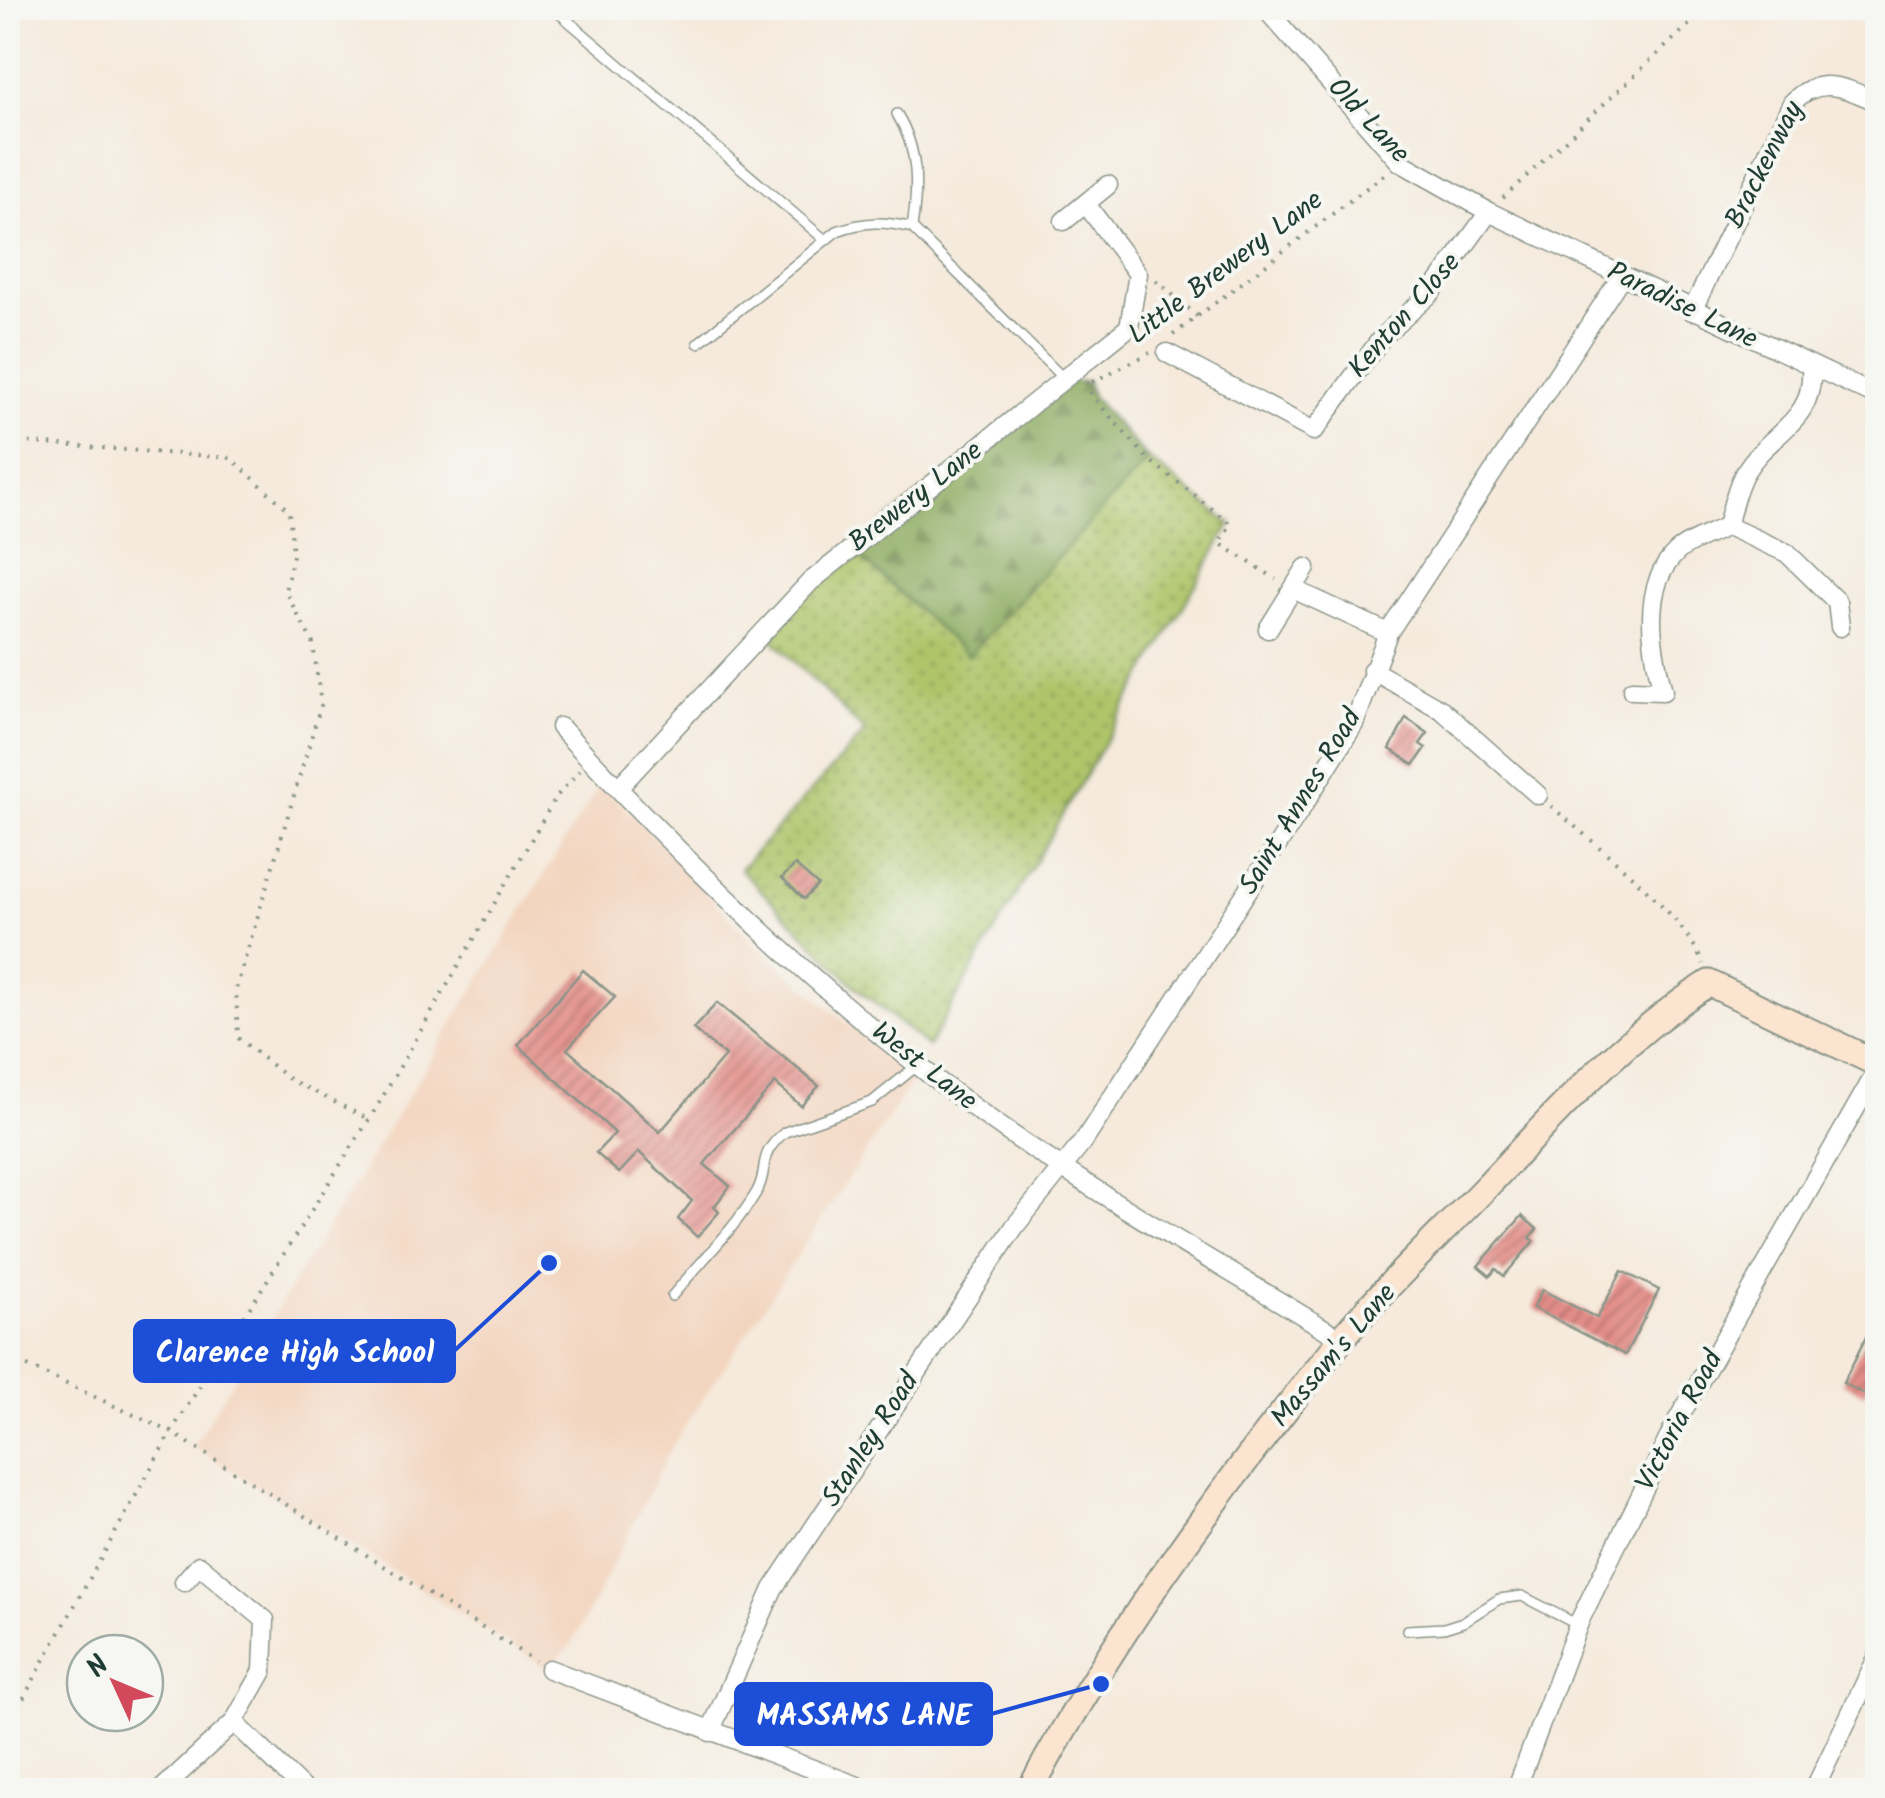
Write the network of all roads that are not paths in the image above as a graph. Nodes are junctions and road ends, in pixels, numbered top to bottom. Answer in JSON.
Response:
{"nodes":[{"id":1,"x":552,"y":8,"type":"edge"},
{"id":2,"x":1265,"y":8,"type":"edge"},
{"id":3,"x":1878,"y":102,"type":"edge"},
{"id":4,"x":898,"y":114,"type":"dead end"},
{"id":5,"x":1108,"y":185,"type":"dead end"},
{"id":6,"x":1086,"y":204,"type":"junction"},
{"id":7,"x":1488,"y":212,"type":"junction"},
{"id":8,"x":1064,"y":221,"type":"dead end"},
{"id":9,"x":912,"y":228,"type":"junction"},
{"id":10,"x":824,"y":240,"type":"junction"},
{"id":11,"x":1621,"y":276,"type":"junction"},
{"id":12,"x":1692,"y":311,"type":"junction"},
{"id":13,"x":698,"y":343,"type":"dead end"},
{"id":14,"x":1166,"y":345,"type":"road end"},
{"id":15,"x":1811,"y":368,"type":"junction"},
{"id":16,"x":1066,"y":382,"type":"junction"},
{"id":17,"x":1878,"y":398,"type":"edge"},
{"id":18,"x":1727,"y":526,"type":"junction"},
{"id":19,"x":1306,"y":568,"type":"dead end"},
{"id":20,"x":1293,"y":589,"type":"junction"},
{"id":21,"x":1855,"y":592,"type":"dead end"},
{"id":22,"x":1837,"y":602,"type":"junction"},
{"id":23,"x":1840,"y":626,"type":"dead end"},
{"id":24,"x":1268,"y":629,"type":"dead end"},
{"id":25,"x":1388,"y":633,"type":"junction"},
{"id":26,"x":1372,"y":670,"type":"junction"},
{"id":27,"x":1632,"y":690,"type":"dead end"},
{"id":28,"x":560,"y":727,"type":"dead end"},
{"id":29,"x":620,"y":786,"type":"junction"},
{"id":30,"x":1538,"y":794,"type":"road end"},
{"id":31,"x":918,"y":1065,"type":"junction"},
{"id":32,"x":1878,"y":1066,"type":"edge"},
{"id":33,"x":1062,"y":1166,"type":"junction"},
{"id":34,"x":672,"y":1296,"type":"dead end"},
{"id":35,"x":1341,"y":1339,"type":"junction"},
{"id":36,"x":184,"y":1582,"type":"dead end"},
{"id":37,"x":1578,"y":1624,"type":"junction"},
{"id":38,"x":1408,"y":1630,"type":"dead end"},
{"id":39,"x":1878,"y":1656,"type":"edge"},
{"id":40,"x":549,"y":1669,"type":"road end"},
{"id":41,"x":234,"y":1722,"type":"junction"},
{"id":42,"x":710,"y":1732,"type":"junction"},
{"id":43,"x":843,"y":1786,"type":"edge"},
{"id":44,"x":161,"y":1790,"type":"edge"},
{"id":45,"x":304,"y":1790,"type":"edge"},
{"id":46,"x":868,"y":1790,"type":"edge"},
{"id":47,"x":1030,"y":1790,"type":"edge"},
{"id":48,"x":1516,"y":1790,"type":"edge"},
{"id":49,"x":1814,"y":1790,"type":"edge"}],
"edges":[{"from":1,"to":10,"type":"lane"},
{"from":2,"to":7,"type":"street","name":"Old Lane"},
{"from":3,"to":12,"type":"street","name":"Brackenway"},
{"from":4,"to":9,"type":"lane"},
{"from":5,"to":6,"type":"street"},
{"from":6,"to":8,"type":"street"},
{"from":6,"to":16,"type":"street","name":"Brewery Lane"},
{"from":7,"to":11,"type":"street","name":"Paradise Lane"},
{"from":7,"to":14,"type":"street","name":"Kenton Close"},
{"from":9,"to":10,"type":"lane"},
{"from":9,"to":16,"type":"lane"},
{"from":10,"to":13,"type":"lane"},
{"from":11,"to":12,"type":"street","name":"Paradise Lane"},
{"from":11,"to":25,"type":"street","name":"Saint Annes Road"},
{"from":12,"to":15,"type":"street","name":"Paradise Lane"},
{"from":15,"to":17,"type":"street","name":"Paradise Lane"},
{"from":15,"to":18,"type":"street"},
{"from":16,"to":29,"type":"street","name":"Brewery Lane"},
{"from":18,"to":22,"type":"street"},
{"from":18,"to":27,"type":"street"},
{"from":19,"to":20,"type":"street"},
{"from":20,"to":24,"type":"street"},
{"from":20,"to":25,"type":"street"},
{"from":21,"to":22,"type":"street"},
{"from":22,"to":23,"type":"street"},
{"from":25,"to":26,"type":"street","name":"Saint Annes Road"},
{"from":26,"to":30,"type":"street"},
{"from":26,"to":33,"type":"street","name":"Saint Annes Road"},
{"from":28,"to":29,"type":"street","name":"West Lane"},
{"from":29,"to":31,"type":"street","name":"West Lane"},
{"from":31,"to":33,"type":"street","name":"West Lane"},
{"from":31,"to":34,"type":"lane"},
{"from":32,"to":35,"type":"street","name":"Massam's Lane"},
{"from":32,"to":37,"type":"street","name":"Victoria Road"},
{"from":33,"to":35,"type":"street","name":"West Lane"},
{"from":33,"to":42,"type":"street","name":"Stanley Road"},
{"from":35,"to":47,"type":"street","name":"Massam's Lane"},
{"from":36,"to":41,"type":"street"},
{"from":37,"to":38,"type":"lane"},
{"from":37,"to":48,"type":"street","name":"Victoria Road"},
{"from":39,"to":49,"type":"street"},
{"from":40,"to":42,"type":"street"},
{"from":41,"to":44,"type":"street"},
{"from":41,"to":45,"type":"street"},
{"from":42,"to":43,"type":"street"},
{"from":43,"to":46,"type":"street"}]}
